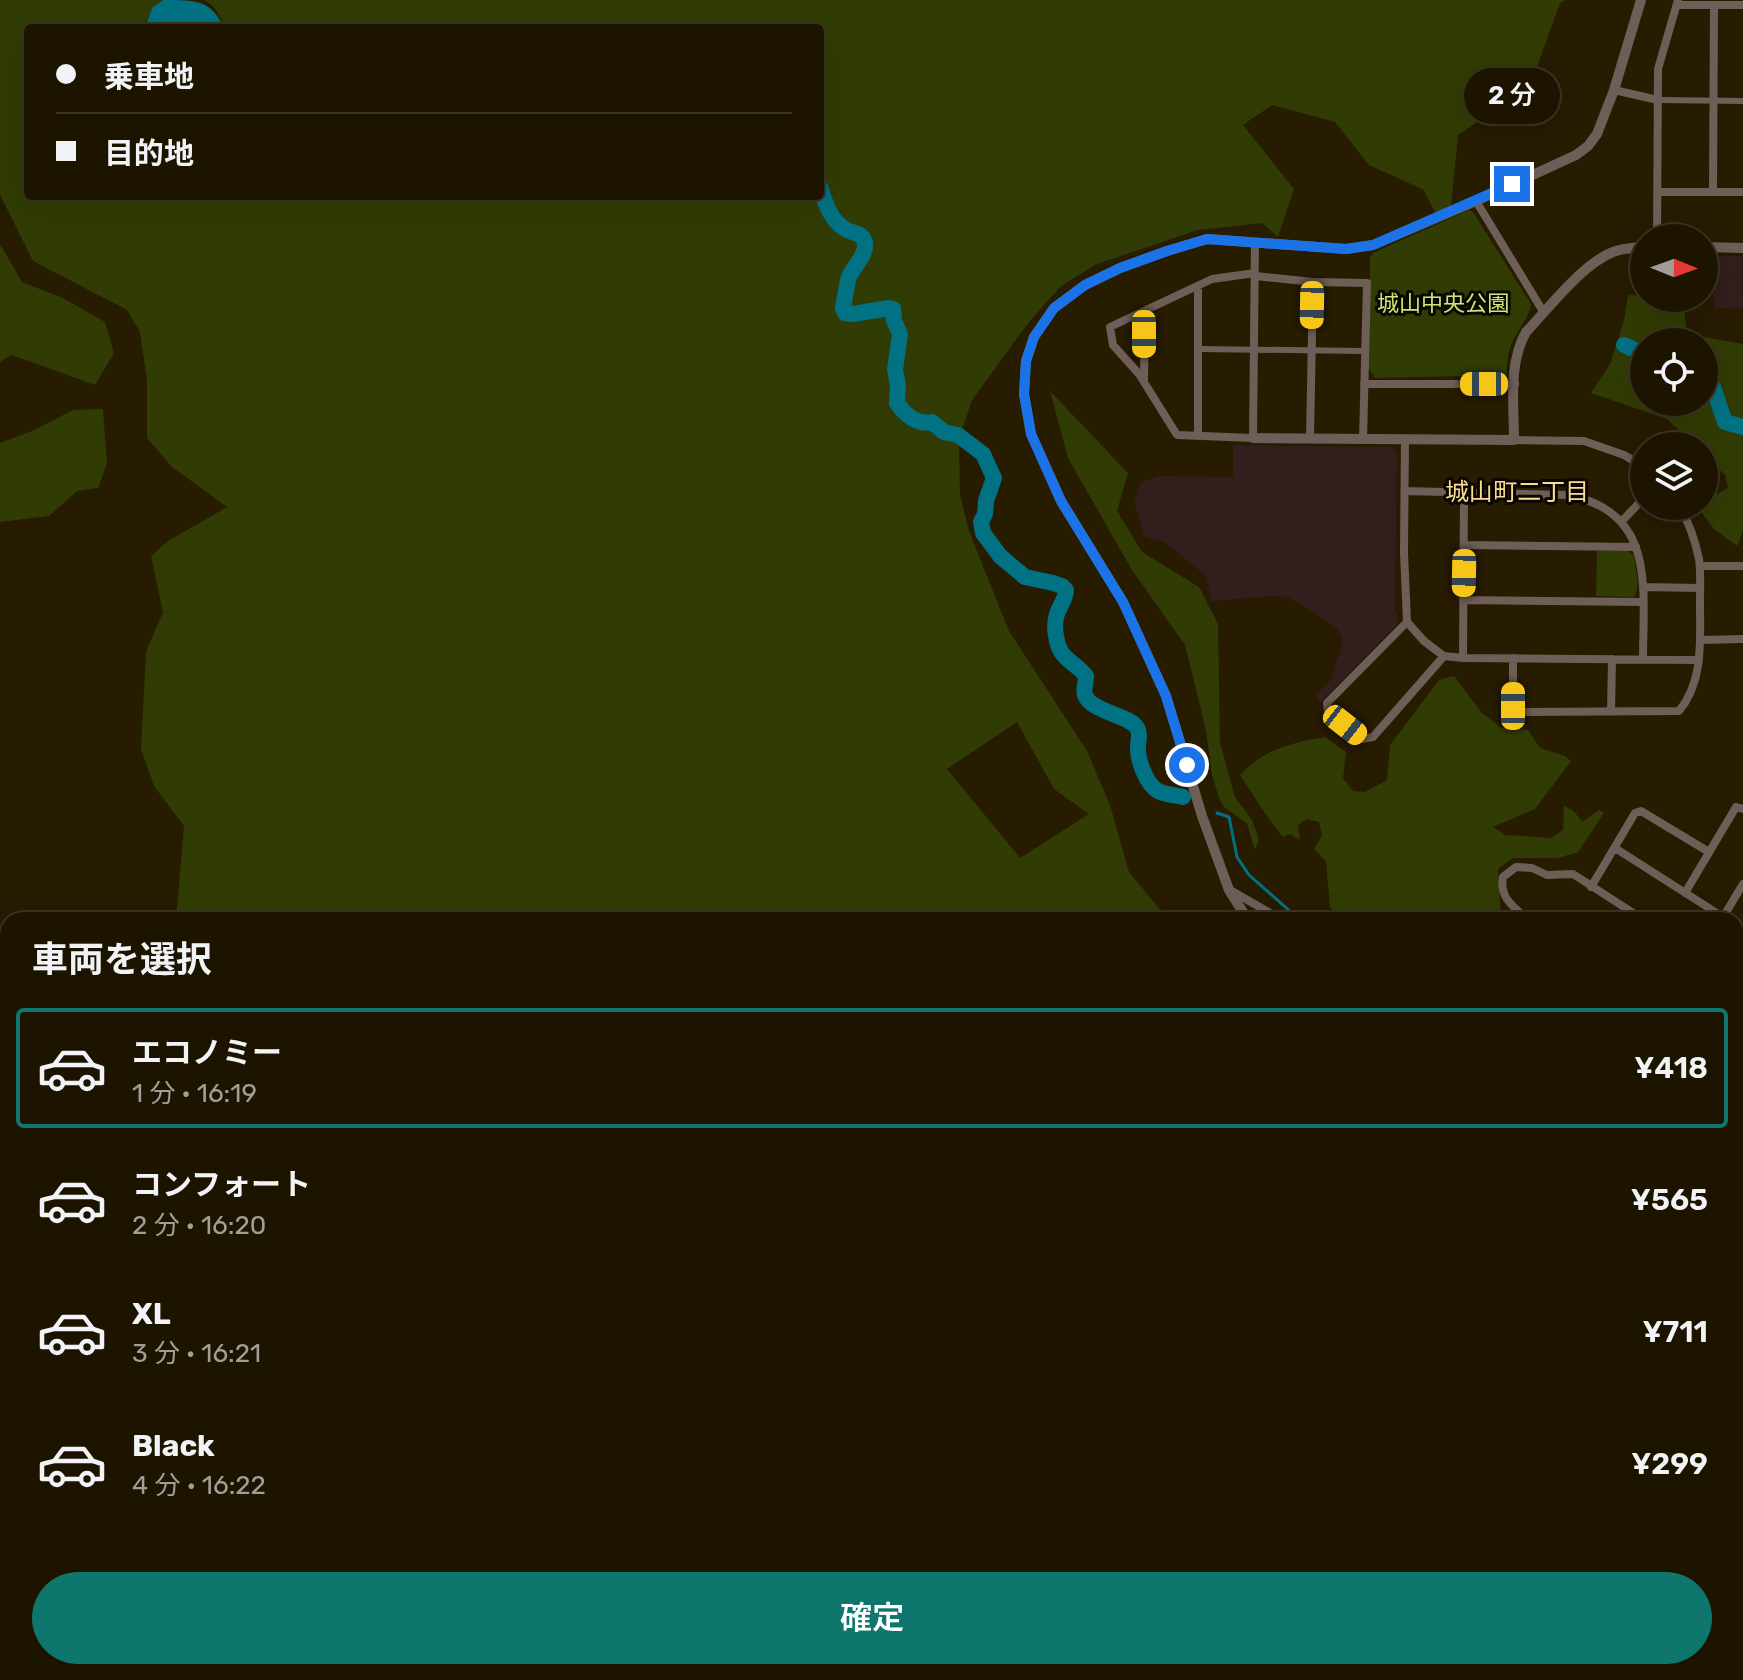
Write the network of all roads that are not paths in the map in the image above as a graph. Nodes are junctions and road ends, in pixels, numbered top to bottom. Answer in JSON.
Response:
{"nodes":[{"id":1,"x":1641,"y":0,"type":"edge"},
{"id":2,"x":1678,"y":2,"type":"edge"},
{"id":3,"x":1714,"y":5,"type":"junction"},
{"id":4,"x":1743,"y":5,"type":"edge"},
{"id":5,"x":1614,"y":90,"type":"junction"},
{"id":6,"x":1658,"y":100,"type":"junction"},
{"id":7,"x":1713,"y":100,"type":"junction"},
{"id":8,"x":1743,"y":101,"type":"edge"},
{"id":9,"x":1657,"y":192,"type":"junction"},
{"id":10,"x":1713,"y":192,"type":"junction"},
{"id":11,"x":1743,"y":192,"type":"edge"},
{"id":12,"x":1476,"y":201,"type":"junction"},
{"id":13,"x":1657,"y":224,"type":"edge"},
{"id":14,"x":1255,"y":243,"type":"junction"},
{"id":15,"x":1718,"y":247,"type":"edge"},
{"id":16,"x":1630,"y":248,"type":"edge"},
{"id":17,"x":1743,"y":248,"type":"edge"},
{"id":18,"x":1255,"y":274,"type":"junction"},
{"id":19,"x":1313,"y":282,"type":"junction"},
{"id":20,"x":1198,"y":286,"type":"junction"},
{"id":21,"x":1145,"y":311,"type":"junction"},
{"id":22,"x":1544,"y":313,"type":"junction"},
{"id":23,"x":1198,"y":349,"type":"junction"},
{"id":24,"x":1254,"y":350,"type":"junction"},
{"id":25,"x":1311,"y":350,"type":"junction"},
{"id":26,"x":1365,"y":351,"type":"junction"},
{"id":27,"x":1144,"y":382,"type":"junction"},
{"id":28,"x":1364,"y":384,"type":"junction"},
{"id":29,"x":1515,"y":384,"type":"junction"},
{"id":30,"x":1198,"y":436,"type":"junction"},
{"id":31,"x":1253,"y":438,"type":"junction"},
{"id":32,"x":1310,"y":438,"type":"junction"},
{"id":33,"x":1363,"y":439,"type":"junction"},
{"id":34,"x":1405,"y":439,"type":"junction"},
{"id":35,"x":1514,"y":440,"type":"junction"},
{"id":36,"x":1630,"y":459,"type":"edge"},
{"id":37,"x":1405,"y":491,"type":"junction"},
{"id":38,"x":1464,"y":492,"type":"junction"},
{"id":39,"x":1630,"y":513,"type":"edge"},
{"id":40,"x":1686,"y":520,"type":"edge"},
{"id":41,"x":1621,"y":522,"type":"junction"},
{"id":42,"x":1464,"y":545,"type":"junction"},
{"id":43,"x":1636,"y":547,"type":"junction"},
{"id":44,"x":1700,"y":566,"type":"junction"},
{"id":45,"x":1743,"y":566,"type":"edge"},
{"id":46,"x":1643,"y":587,"type":"junction"},
{"id":47,"x":1700,"y":588,"type":"junction"},
{"id":48,"x":1463,"y":600,"type":"junction"},
{"id":49,"x":1643,"y":602,"type":"junction"},
{"id":50,"x":1407,"y":622,"type":"junction"},
{"id":51,"x":1743,"y":639,"type":"edge"},
{"id":52,"x":1700,"y":640,"type":"junction"},
{"id":53,"x":1444,"y":656,"type":"junction"},
{"id":54,"x":1463,"y":658,"type":"junction"},
{"id":55,"x":1513,"y":658,"type":"junction"},
{"id":56,"x":1612,"y":659,"type":"junction"},
{"id":57,"x":1643,"y":659,"type":"junction"},
{"id":58,"x":1699,"y":660,"type":"junction"},
{"id":59,"x":1611,"y":712,"type":"junction"},
{"id":60,"x":1743,"y":809,"type":"edge"},
{"id":61,"x":1615,"y":848,"type":"junction"},
{"id":62,"x":1709,"y":852,"type":"junction"},
{"id":63,"x":1743,"y":884,"type":"edge"},
{"id":64,"x":1591,"y":887,"type":"junction"},
{"id":65,"x":1229,"y":890,"type":"junction"},
{"id":66,"x":1685,"y":893,"type":"junction"},
{"id":67,"x":1243,"y":912,"type":"edge"},
{"id":68,"x":1268,"y":912,"type":"edge"},
{"id":69,"x":1520,"y":912,"type":"edge"},
{"id":70,"x":1631,"y":912,"type":"edge"},
{"id":71,"x":1714,"y":912,"type":"edge"},
{"id":72,"x":1727,"y":912,"type":"edge"}],
"edges":[{"from":1,"to":5,"type":"street"},
{"from":2,"to":3,"type":"street"},
{"from":2,"to":6,"type":"street"},
{"from":3,"to":4,"type":"street"},
{"from":3,"to":7,"type":"street"},
{"from":5,"to":6,"type":"street"},
{"from":5,"to":12,"type":"street"},
{"from":6,"to":7,"type":"street"},
{"from":6,"to":9,"type":"street"},
{"from":7,"to":8,"type":"street"},
{"from":7,"to":10,"type":"street"},
{"from":9,"to":10,"type":"street"},
{"from":9,"to":13,"type":"street"},
{"from":10,"to":11,"type":"street"},
{"from":12,"to":14,"type":"street"},
{"from":12,"to":22,"type":"street"},
{"from":14,"to":18,"type":"street"},
{"from":14,"to":65,"type":"street"},
{"from":15,"to":17,"type":"street"},
{"from":16,"to":22,"type":"street"},
{"from":18,"to":19,"type":"street"},
{"from":18,"to":20,"type":"street"},
{"from":18,"to":24,"type":"street"},
{"from":19,"to":25,"type":"street"},
{"from":19,"to":26,"type":"street"},
{"from":20,"to":21,"type":"street"},
{"from":20,"to":23,"type":"street"},
{"from":21,"to":27,"type":"street"},
{"from":21,"to":27,"type":"street"},
{"from":22,"to":29,"type":"street"},
{"from":23,"to":24,"type":"street"},
{"from":23,"to":30,"type":"street"},
{"from":24,"to":25,"type":"street"},
{"from":24,"to":31,"type":"street"},
{"from":25,"to":26,"type":"street"},
{"from":25,"to":32,"type":"street"},
{"from":26,"to":28,"type":"street"},
{"from":27,"to":30,"type":"street"},
{"from":28,"to":29,"type":"street"},
{"from":28,"to":33,"type":"street"},
{"from":29,"to":35,"type":"street"},
{"from":30,"to":31,"type":"street"},
{"from":31,"to":32,"type":"street"},
{"from":32,"to":33,"type":"street"},
{"from":33,"to":34,"type":"street"},
{"from":34,"to":35,"type":"street"},
{"from":34,"to":37,"type":"street"},
{"from":35,"to":36,"type":"street"},
{"from":37,"to":38,"type":"street"},
{"from":37,"to":50,"type":"street"},
{"from":38,"to":41,"type":"street"},
{"from":38,"to":42,"type":"street"},
{"from":39,"to":41,"type":"street"},
{"from":40,"to":44,"type":"street"},
{"from":41,"to":43,"type":"street"},
{"from":42,"to":43,"type":"street"},
{"from":42,"to":48,"type":"street"},
{"from":43,"to":46,"type":"street"},
{"from":44,"to":45,"type":"street"},
{"from":44,"to":47,"type":"street"},
{"from":46,"to":47,"type":"street"},
{"from":46,"to":49,"type":"street"},
{"from":47,"to":52,"type":"street"},
{"from":48,"to":49,"type":"street"},
{"from":48,"to":54,"type":"street"},
{"from":49,"to":57,"type":"street"},
{"from":50,"to":53,"type":"street"},
{"from":50,"to":53,"type":"street"},
{"from":51,"to":52,"type":"street"},
{"from":52,"to":58,"type":"street"},
{"from":53,"to":54,"type":"street"},
{"from":54,"to":55,"type":"street"},
{"from":55,"to":56,"type":"street"},
{"from":55,"to":59,"type":"street"},
{"from":56,"to":57,"type":"street"},
{"from":56,"to":59,"type":"street"},
{"from":57,"to":58,"type":"street"},
{"from":58,"to":59,"type":"street"},
{"from":60,"to":62,"type":"street"},
{"from":61,"to":62,"type":"street"},
{"from":61,"to":64,"type":"street"},
{"from":61,"to":66,"type":"street"},
{"from":62,"to":66,"type":"street"},
{"from":63,"to":72,"type":"street"},
{"from":64,"to":69,"type":"street"},
{"from":64,"to":70,"type":"street"},
{"from":65,"to":67,"type":"street"},
{"from":65,"to":68,"type":"street"},
{"from":66,"to":71,"type":"street"}]}
